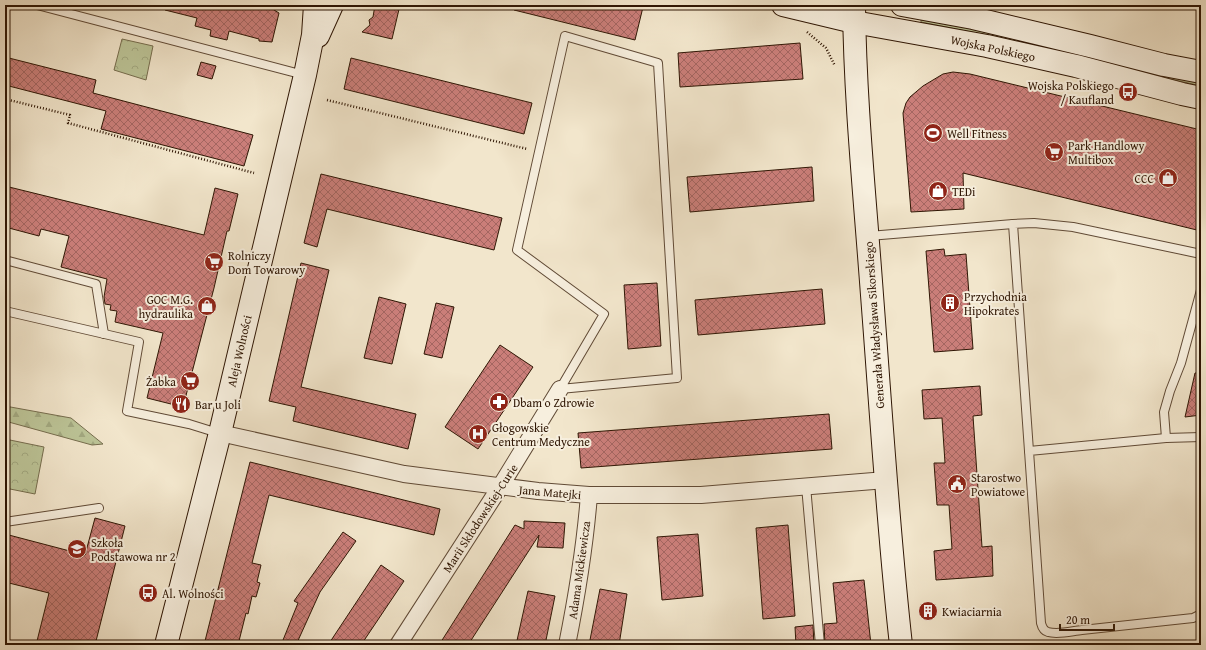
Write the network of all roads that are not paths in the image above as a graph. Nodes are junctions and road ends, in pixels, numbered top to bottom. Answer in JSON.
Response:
{"nodes":[{"id":1,"x":37,"y":5,"type":"edge"},
{"id":2,"x":315,"y":5,"type":"edge"},
{"id":3,"x":332,"y":5,"type":"edge"},
{"id":4,"x":783,"y":5,"type":"edge"},
{"id":5,"x":902,"y":5,"type":"edge"},
{"id":6,"x":854,"y":14,"type":"edge"},
{"id":7,"x":308,"y":66,"type":"junction"},
{"id":8,"x":1201,"y":72,"type":"edge"},
{"id":9,"x":1201,"y":98,"type":"edge"},
{"id":10,"x":1013,"y":224,"type":"junction"},
{"id":11,"x":868,"y":236,"type":"junction"},
{"id":12,"x":1201,"y":254,"type":"edge"},
{"id":13,"x":5,"y":260,"type":"edge"},
{"id":14,"x":1201,"y":290,"type":"edge"},
{"id":15,"x":5,"y":311,"type":"edge"},
{"id":16,"x":104,"y":334,"type":"junction"},
{"id":17,"x":560,"y":389,"type":"junction"},
{"id":18,"x":220,"y":433,"type":"junction"},
{"id":19,"x":1166,"y":438,"type":"junction"},
{"id":20,"x":1201,"y":438,"type":"edge"},
{"id":21,"x":1029,"y":451,"type":"junction"},
{"id":22,"x":886,"y":480,"type":"junction"},
{"id":23,"x":806,"y":486,"type":"junction"},
{"id":24,"x":500,"y":487,"type":"junction"},
{"id":25,"x":589,"y":495,"type":"junction"},
{"id":26,"x":99,"y":508,"type":"dead end"},
{"id":27,"x":5,"y":522,"type":"edge"},
{"id":28,"x":1201,"y":614,"type":"edge"},
{"id":29,"x":166,"y":645,"type":"edge"},
{"id":30,"x":398,"y":645,"type":"edge"},
{"id":31,"x":567,"y":645,"type":"edge"},
{"id":32,"x":820,"y":645,"type":"edge"},
{"id":33,"x":900,"y":645,"type":"edge"}],
"edges":[{"from":1,"to":7,"type":"lane"},
{"from":2,"to":7,"type":"street","name":"Aleja Wolności"},
{"from":3,"to":7,"type":"street","name":"Aleja Wolności"},
{"from":4,"to":6,"type":"street","name":"Wojska Polskiego"},
{"from":5,"to":8,"type":"street","name":"Wojska Polskiego"},
{"from":6,"to":9,"type":"street","name":"Wojska Polskiego"},
{"from":6,"to":11,"type":"street","name":"Generała Władysława Sikorskiego"},
{"from":7,"to":18,"type":"street","name":"Aleja Wolności"},
{"from":10,"to":11,"type":"lane"},
{"from":10,"to":12,"type":"lane"},
{"from":10,"to":21,"type":"lane"},
{"from":11,"to":22,"type":"street","name":"Generała Władysława Sikorskiego"},
{"from":13,"to":16,"type":"lane"},
{"from":14,"to":19,"type":"lane"},
{"from":15,"to":16,"type":"lane"},
{"from":16,"to":18,"type":"lane"},
{"from":17,"to":17,"type":"lane"},
{"from":17,"to":24,"type":"street","name":"Marii Skłodowskiej-Curie"},
{"from":18,"to":24,"type":"street","name":"Jana Matejki"},
{"from":18,"to":29,"type":"street","name":"Aleja Wolności"},
{"from":19,"to":20,"type":"lane"},
{"from":19,"to":21,"type":"lane"},
{"from":21,"to":28,"type":"lane"},
{"from":22,"to":23,"type":"street","name":"Jana Matejki"},
{"from":22,"to":33,"type":"street","name":"Generała Władysława Sikorskiego"},
{"from":23,"to":25,"type":"street","name":"Jana Matejki"},
{"from":23,"to":32,"type":"lane"},
{"from":24,"to":25,"type":"street","name":"Jana Matejki"},
{"from":24,"to":30,"type":"street","name":"Marii Skłodowskiej-Curie"},
{"from":25,"to":31,"type":"street","name":"Adama Mickiewicza"},
{"from":26,"to":27,"type":"lane"}]}
